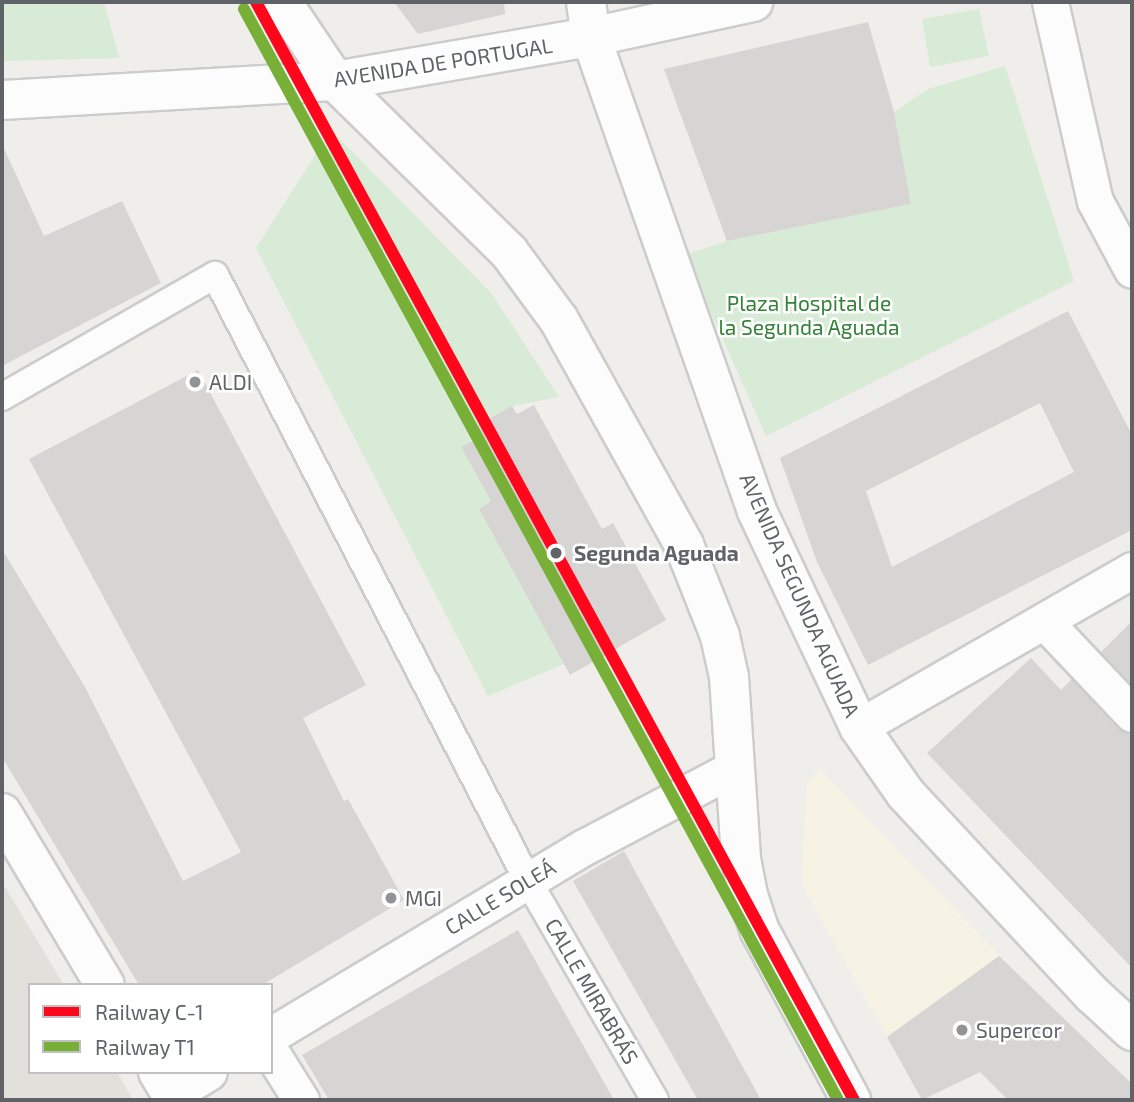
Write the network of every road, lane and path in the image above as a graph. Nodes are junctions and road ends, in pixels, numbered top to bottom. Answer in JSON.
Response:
{"nodes":[{"id":1,"x":282,"y":2,"type":"edge"},
{"id":2,"x":752,"y":2,"type":"edge"},
{"id":3,"x":1050,"y":2,"type":"edge"},
{"id":4,"x":589,"y":19,"type":"edge"},
{"id":5,"x":335,"y":81,"type":"junction"},
{"id":6,"x":2,"y":100,"type":"edge"},
{"id":7,"x":1132,"y":270,"type":"edge"},
{"id":8,"x":2,"y":397,"type":"edge"},
{"id":9,"x":1132,"y":569,"type":"edge"},
{"id":10,"x":1044,"y":621,"type":"junction"},
{"id":11,"x":1132,"y":714,"type":"edge"},
{"id":12,"x":859,"y":727,"type":"junction"},
{"id":13,"x":734,"y":768,"type":"junction"},
{"id":14,"x":2,"y":813,"type":"edge"},
{"id":15,"x":528,"y":881,"type":"junction"},
{"id":16,"x":104,"y":983,"type":"edge"},
{"id":17,"x":1132,"y":1031,"type":"edge"},
{"id":18,"x":273,"y":1034,"type":"edge"},
{"id":19,"x":273,"y":1055,"type":"edge"},
{"id":20,"x":204,"y":1074,"type":"edge"},
{"id":21,"x":168,"y":1089,"type":"edge"},
{"id":22,"x":301,"y":1100,"type":"edge"},
{"id":23,"x":655,"y":1100,"type":"edge"},
{"id":24,"x":850,"y":1100,"type":"edge"}],
"edges":[{"from":1,"to":5,"type":"street"},
{"from":2,"to":4,"type":"street","name":"AVENIDA DE PORTUGAL"},
{"from":3,"to":7,"type":"street"},
{"from":4,"to":5,"type":"street","name":"AVENIDA DE PORTUGAL"},
{"from":4,"to":12,"type":"street","name":"AVENIDA SEGUNDA AGUADA"},
{"from":5,"to":6,"type":"street","name":"AVENIDA DE PORTUGAL"},
{"from":5,"to":13,"type":"street"},
{"from":8,"to":15,"type":"street","name":"CALLE MIRABRÁS"},
{"from":9,"to":10,"type":"street"},
{"from":10,"to":11,"type":"street"},
{"from":10,"to":12,"type":"street"},
{"from":12,"to":17,"type":"street","name":"AVENIDA SEGUNDA AGUADA"},
{"from":13,"to":15,"type":"street","name":"CALLE SOLEÁ"},
{"from":13,"to":24,"type":"street"},
{"from":14,"to":16,"type":"street"},
{"from":15,"to":18,"type":"street","name":"CALLE SOLEÁ"},
{"from":15,"to":23,"type":"street","name":"CALLE MIRABRÁS"},
{"from":19,"to":22,"type":"street"},
{"from":20,"to":21,"type":"street"}]}
